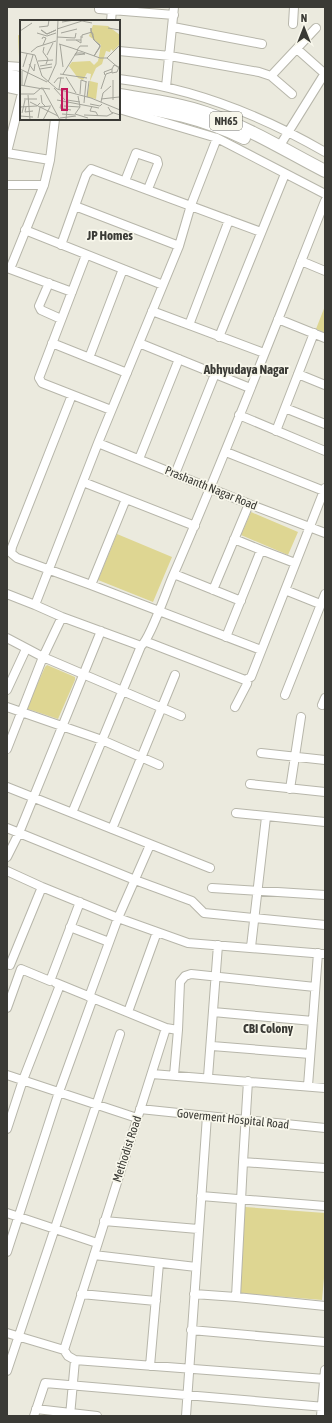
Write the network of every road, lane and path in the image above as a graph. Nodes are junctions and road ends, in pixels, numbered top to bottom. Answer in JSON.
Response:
{"nodes":[{"id":1,"x":99,"y":7,"type":"edge"},
{"id":2,"x":294,"y":7,"type":"edge"},
{"id":3,"x":112,"y":10,"type":"junction"},
{"id":4,"x":135,"y":10,"type":"edge"},
{"id":5,"x":174,"y":11,"type":"edge"},
{"id":6,"x":111,"y":20,"type":"edge"},
{"id":7,"x":293,"y":24,"type":"dead end"},
{"id":8,"x":173,"y":27,"type":"junction"},
{"id":9,"x":316,"y":28,"type":"dead end"},
{"id":10,"x":262,"y":44,"type":"dead end"},
{"id":11,"x":297,"y":48,"type":"junction"},
{"id":12,"x":120,"y":51,"type":"edge"},
{"id":13,"x":170,"y":56,"type":"junction"},
{"id":14,"x":7,"y":66,"type":"edge"},
{"id":15,"x":20,"y":67,"type":"edge"},
{"id":16,"x":325,"y":73,"type":"edge"},
{"id":17,"x":7,"y":76,"type":"edge"},
{"id":18,"x":271,"y":76,"type":"junction"},
{"id":19,"x":20,"y":78,"type":"edge"},
{"id":20,"x":120,"y":78,"type":"edge"},
{"id":21,"x":7,"y":86,"type":"edge"},
{"id":22,"x":166,"y":87,"type":"junction"},
{"id":23,"x":20,"y":89,"type":"edge"},
{"id":24,"x":292,"y":94,"type":"dead end"},
{"id":25,"x":120,"y":95,"type":"edge"},
{"id":26,"x":20,"y":101,"type":"edge"},
{"id":27,"x":120,"y":104,"type":"edge"},
{"id":28,"x":120,"y":109,"type":"edge"},
{"id":29,"x":55,"y":120,"type":"edge"},
{"id":30,"x":289,"y":131,"type":"junction"},
{"id":31,"x":217,"y":138,"type":"junction"},
{"id":32,"x":279,"y":147,"type":"junction"},
{"id":33,"x":7,"y":152,"type":"edge"},
{"id":34,"x":325,"y":152,"type":"edge"},
{"id":35,"x":50,"y":160,"type":"junction"},
{"id":36,"x":325,"y":171,"type":"edge"},
{"id":37,"x":285,"y":174,"type":"junction"},
{"id":38,"x":126,"y":178,"type":"junction"},
{"id":39,"x":325,"y":179,"type":"edge"},
{"id":40,"x":7,"y":185,"type":"edge"},
{"id":41,"x":44,"y":185,"type":"junction"},
{"id":42,"x":149,"y":187,"type":"junction"},
{"id":43,"x":325,"y":194,"type":"edge"},
{"id":44,"x":325,"y":201,"type":"edge"},
{"id":45,"x":191,"y":205,"type":"junction"},
{"id":46,"x":75,"y":206,"type":"junction"},
{"id":47,"x":229,"y":220,"type":"junction"},
{"id":48,"x":25,"y":230,"type":"junction"},
{"id":49,"x":261,"y":232,"type":"junction"},
{"id":50,"x":60,"y":245,"type":"junction"},
{"id":51,"x":179,"y":246,"type":"junction"},
{"id":52,"x":86,"y":255,"type":"junction"},
{"id":53,"x":301,"y":261,"type":"junction"},
{"id":54,"x":123,"y":269,"type":"junction"},
{"id":55,"x":325,"y":271,"type":"edge"},
{"id":56,"x":49,"y":283,"type":"junction"},
{"id":57,"x":163,"y":285,"type":"junction"},
{"id":58,"x":72,"y":292,"type":"junction"},
{"id":59,"x":152,"y":311,"type":"junction"},
{"id":60,"x":61,"y":319,"type":"junction"},
{"id":61,"x":278,"y":319,"type":"junction"},
{"id":62,"x":189,"y":325,"type":"junction"},
{"id":63,"x":314,"y":333,"type":"junction"},
{"id":64,"x":219,"y":337,"type":"junction"},
{"id":65,"x":325,"y":338,"type":"edge"},
{"id":66,"x":52,"y":343,"type":"junction"},
{"id":67,"x":139,"y":343,"type":"junction"},
{"id":68,"x":264,"y":353,"type":"junction"},
{"id":69,"x":89,"y":358,"type":"junction"},
{"id":70,"x":179,"y":359,"type":"junction"},
{"id":71,"x":127,"y":373,"type":"junction"},
{"id":72,"x":215,"y":374,"type":"junction"},
{"id":73,"x":298,"y":374,"type":"junction"},
{"id":74,"x":325,"y":385,"type":"edge"},
{"id":75,"x":250,"y":388,"type":"junction"},
{"id":76,"x":72,"y":395,"type":"junction"},
{"id":77,"x":285,"y":408,"type":"junction"},
{"id":78,"x":111,"y":410,"type":"junction"},
{"id":79,"x":239,"y":415,"type":"junction"},
{"id":80,"x":325,"y":424,"type":"edge"},
{"id":81,"x":276,"y":431,"type":"junction"},
{"id":82,"x":98,"y":442,"type":"junction"},
{"id":83,"x":325,"y":451,"type":"edge"},
{"id":84,"x":226,"y":452,"type":"junction"},
{"id":85,"x":139,"y":459,"type":"junction"},
{"id":86,"x":174,"y":474,"type":"junction"},
{"id":87,"x":83,"y":482,"type":"junction"},
{"id":88,"x":211,"y":489,"type":"junction"},
{"id":89,"x":324,"y":489,"type":"edge"},
{"id":90,"x":126,"y":499,"type":"junction"},
{"id":91,"x":249,"y":504,"type":"junction"},
{"id":92,"x":195,"y":526,"type":"junction"},
{"id":93,"x":310,"y":526,"type":"junction"},
{"id":94,"x":325,"y":532,"type":"edge"},
{"id":95,"x":234,"y":539,"type":"junction"},
{"id":96,"x":261,"y":550,"type":"junction"},
{"id":97,"x":295,"y":563,"type":"junction"},
{"id":98,"x":49,"y":569,"type":"junction"},
{"id":99,"x":174,"y":574,"type":"junction"},
{"id":100,"x":91,"y":585,"type":"junction"},
{"id":101,"x":213,"y":590,"type":"junction"},
{"id":102,"x":285,"y":590,"type":"junction"},
{"id":103,"x":7,"y":594,"type":"edge"},
{"id":104,"x":323,"y":598,"type":"edge"},
{"id":105,"x":241,"y":602,"type":"junction"},
{"id":106,"x":35,"y":605,"type":"junction"},
{"id":107,"x":158,"y":611,"type":"junction"},
{"id":108,"x":62,"y":617,"type":"junction"},
{"id":109,"x":101,"y":631,"type":"junction"},
{"id":110,"x":226,"y":637,"type":"junction"},
{"id":111,"x":7,"y":638,"type":"edge"},
{"id":112,"x":144,"y":644,"type":"junction"},
{"id":113,"x":26,"y":649,"type":"junction"},
{"id":114,"x":261,"y":650,"type":"junction"},
{"id":115,"x":43,"y":657,"type":"junction"},
{"id":116,"x":83,"y":674,"type":"junction"},
{"id":117,"x":175,"y":675,"type":"dead end"},
{"id":118,"x":248,"y":680,"type":"junction"},
{"id":119,"x":7,"y":690,"type":"edge"},
{"id":120,"x":122,"y":690,"type":"junction"},
{"id":121,"x":285,"y":695,"type":"dead end"},
{"id":122,"x":7,"y":706,"type":"edge"},
{"id":123,"x":235,"y":707,"type":"dead end"},
{"id":124,"x":162,"y":708,"type":"junction"},
{"id":125,"x":23,"y":712,"type":"junction"},
{"id":126,"x":181,"y":716,"type":"dead end"},
{"id":127,"x":301,"y":717,"type":"dead end"},
{"id":128,"x":62,"y":726,"type":"junction"},
{"id":129,"x":102,"y":740,"type":"junction"},
{"id":130,"x":8,"y":747,"type":"edge"},
{"id":131,"x":260,"y":753,"type":"dead end"},
{"id":132,"x":142,"y":757,"type":"junction"},
{"id":133,"x":295,"y":757,"type":"junction"},
{"id":134,"x":325,"y":760,"type":"edge"},
{"id":135,"x":159,"y":765,"type":"dead end"},
{"id":136,"x":250,"y":784,"type":"dead end"},
{"id":137,"x":7,"y":787,"type":"edge"},
{"id":138,"x":290,"y":789,"type":"junction"},
{"id":139,"x":325,"y":792,"type":"edge"},
{"id":140,"x":32,"y":797,"type":"junction"},
{"id":141,"x":72,"y":813,"type":"junction"},
{"id":142,"x":236,"y":813,"type":"dead end"},
{"id":143,"x":266,"y":817,"type":"junction"},
{"id":144,"x":325,"y":822,"type":"edge"},
{"id":145,"x":7,"y":828,"type":"edge"},
{"id":146,"x":112,"y":829,"type":"junction"},
{"id":147,"x":19,"y":833,"type":"junction"},
{"id":148,"x":150,"y":845,"type":"junction"},
{"id":149,"x":7,"y":857,"type":"edge"},
{"id":150,"x":210,"y":868,"type":"dead end"},
{"id":151,"x":7,"y":871,"type":"edge"},
{"id":152,"x":135,"y":880,"type":"junction"},
{"id":153,"x":42,"y":887,"type":"junction"},
{"id":154,"x":212,"y":888,"type":"dead end"},
{"id":155,"x":257,"y":891,"type":"junction"},
{"id":156,"x":325,"y":895,"type":"edge"},
{"id":157,"x":80,"y":902,"type":"junction"},
{"id":158,"x":118,"y":918,"type":"junction"},
{"id":159,"x":253,"y":919,"type":"junction"},
{"id":160,"x":325,"y":925,"type":"edge"},
{"id":161,"x":70,"y":927,"type":"junction"},
{"id":162,"x":157,"y":932,"type":"junction"},
{"id":163,"x":109,"y":942,"type":"junction"},
{"id":164,"x":218,"y":945,"type":"junction"},
{"id":165,"x":251,"y":947,"type":"junction"},
{"id":166,"x":322,"y":954,"type":"edge"},
{"id":167,"x":8,"y":964,"type":"edge"},
{"id":168,"x":21,"y":969,"type":"junction"},
{"id":169,"x":216,"y":978,"type":"junction"},
{"id":170,"x":50,"y":980,"type":"junction"},
{"id":171,"x":60,"y":985,"type":"junction"},
{"id":172,"x":315,"y":987,"type":"junction"},
{"id":173,"x":91,"y":997,"type":"junction"},
{"id":174,"x":7,"y":1008,"type":"edge"},
{"id":175,"x":128,"y":1012,"type":"junction"},
{"id":176,"x":213,"y":1012,"type":"junction"},
{"id":177,"x":313,"y":1021,"type":"junction"},
{"id":178,"x":166,"y":1028,"type":"junction"},
{"id":179,"x":178,"y":1030,"type":"junction"},
{"id":180,"x":120,"y":1034,"type":"dead end"},
{"id":181,"x":212,"y":1046,"type":"junction"},
{"id":182,"x":310,"y":1054,"type":"junction"},
{"id":183,"x":152,"y":1074,"type":"junction"},
{"id":184,"x":7,"y":1075,"type":"edge"},
{"id":185,"x":174,"y":1075,"type":"junction"},
{"id":186,"x":208,"y":1077,"type":"junction"},
{"id":187,"x":23,"y":1080,"type":"junction"},
{"id":188,"x":248,"y":1081,"type":"junction"},
{"id":189,"x":308,"y":1086,"type":"junction"},
{"id":190,"x":325,"y":1088,"type":"edge"},
{"id":191,"x":59,"y":1092,"type":"junction"},
{"id":192,"x":97,"y":1106,"type":"junction"},
{"id":193,"x":140,"y":1110,"type":"junction"},
{"id":194,"x":207,"y":1116,"type":"junction"},
{"id":195,"x":137,"y":1118,"type":"junction"},
{"id":196,"x":245,"y":1120,"type":"junction"},
{"id":197,"x":325,"y":1128,"type":"edge"},
{"id":198,"x":7,"y":1129,"type":"edge"},
{"id":199,"x":242,"y":1162,"type":"junction"},
{"id":200,"x":325,"y":1168,"type":"edge"},
{"id":201,"x":201,"y":1196,"type":"junction"},
{"id":202,"x":241,"y":1200,"type":"junction"},
{"id":203,"x":325,"y":1206,"type":"edge"},
{"id":204,"x":7,"y":1213,"type":"edge"},
{"id":205,"x":19,"y":1217,"type":"junction"},
{"id":206,"x":104,"y":1221,"type":"junction"},
{"id":207,"x":54,"y":1229,"type":"junction"},
{"id":208,"x":198,"y":1229,"type":"junction"},
{"id":209,"x":98,"y":1243,"type":"junction"},
{"id":210,"x":7,"y":1252,"type":"edge"},
{"id":211,"x":94,"y":1255,"type":"junction"},
{"id":212,"x":159,"y":1263,"type":"junction"},
{"id":213,"x":196,"y":1267,"type":"junction"},
{"id":214,"x":81,"y":1294,"type":"junction"},
{"id":215,"x":194,"y":1294,"type":"junction"},
{"id":216,"x":236,"y":1298,"type":"junction"},
{"id":217,"x":156,"y":1301,"type":"junction"},
{"id":218,"x":325,"y":1306,"type":"edge"},
{"id":219,"x":192,"y":1330,"type":"junction"},
{"id":220,"x":7,"y":1333,"type":"edge"},
{"id":221,"x":18,"y":1337,"type":"junction"},
{"id":222,"x":325,"y":1342,"type":"edge"},
{"id":223,"x":64,"y":1350,"type":"junction"},
{"id":224,"x":76,"y":1360,"type":"junction"},
{"id":225,"x":150,"y":1366,"type":"junction"},
{"id":226,"x":188,"y":1370,"type":"junction"},
{"id":227,"x":325,"y":1370,"type":"edge"},
{"id":228,"x":7,"y":1371,"type":"edge"},
{"id":229,"x":325,"y":1379,"type":"edge"},
{"id":230,"x":73,"y":1386,"type":"junction"},
{"id":231,"x":187,"y":1395,"type":"junction"},
{"id":232,"x":323,"y":1406,"type":"edge"},
{"id":233,"x":35,"y":1412,"type":"edge"},
{"id":234,"x":70,"y":1414,"type":"edge"},
{"id":235,"x":97,"y":1416,"type":"edge"},
{"id":236,"x":186,"y":1416,"type":"edge"},
{"id":237,"x":321,"y":1416,"type":"edge"}],
"edges":[{"from":1,"to":3,"type":"street"},
{"from":2,"to":7,"type":"street"},
{"from":3,"to":4,"type":"street"},
{"from":3,"to":6,"type":"street"},
{"from":4,"to":5,"type":"street"},
{"from":5,"to":8,"type":"street"},
{"from":8,"to":10,"type":"street"},
{"from":8,"to":13,"type":"street"},
{"from":9,"to":11,"type":"street"},
{"from":11,"to":16,"type":"street"},
{"from":11,"to":18,"type":"street"},
{"from":12,"to":13,"type":"street"},
{"from":13,"to":18,"type":"street"},
{"from":13,"to":22,"type":"street"},
{"from":14,"to":15,"type":"street"},
{"from":16,"to":30,"type":"street"},
{"from":17,"to":19,"type":"highway"},
{"from":18,"to":24,"type":"street"},
{"from":20,"to":22,"type":"street"},
{"from":21,"to":23,"type":"highway"},
{"from":22,"to":30,"type":"street"},
{"from":25,"to":32,"type":"highway","number":"NH65"},
{"from":26,"to":33,"type":"street"},
{"from":27,"to":39,"type":"highway","number":"NH65"},
{"from":28,"to":31,"type":"street"},
{"from":29,"to":35,"type":"street"},
{"from":30,"to":32,"type":"street"},
{"from":30,"to":34,"type":"street"},
{"from":31,"to":37,"type":"street"},
{"from":31,"to":45,"type":"street"},
{"from":32,"to":36,"type":"highway","number":"NH65"},
{"from":33,"to":35,"type":"street"},
{"from":35,"to":41,"type":"street"},
{"from":37,"to":43,"type":"street"},
{"from":37,"to":49,"type":"street"},
{"from":38,"to":42,"type":"street"},
{"from":38,"to":42,"type":"street"},
{"from":38,"to":46,"type":"street"},
{"from":40,"to":41,"type":"street"},
{"from":41,"to":48,"type":"street"},
{"from":42,"to":45,"type":"street"},
{"from":44,"to":53,"type":"street"},
{"from":45,"to":47,"type":"street"},
{"from":45,"to":51,"type":"street"},
{"from":46,"to":50,"type":"street"},
{"from":46,"to":51,"type":"street"},
{"from":47,"to":49,"type":"street"},
{"from":47,"to":62,"type":"street"},
{"from":48,"to":50,"type":"street"},
{"from":48,"to":56,"type":"street"},
{"from":49,"to":64,"type":"street"},
{"from":50,"to":52,"type":"street"},
{"from":51,"to":57,"type":"street"},
{"from":52,"to":54,"type":"street"},
{"from":52,"to":58,"type":"street"},
{"from":53,"to":55,"type":"street"},
{"from":53,"to":61,"type":"street"},
{"from":54,"to":57,"type":"street"},
{"from":54,"to":69,"type":"street"},
{"from":56,"to":58,"type":"street"},
{"from":56,"to":60,"type":"street"},
{"from":57,"to":59,"type":"street"},
{"from":58,"to":60,"type":"street"},
{"from":59,"to":62,"type":"street"},
{"from":59,"to":67,"type":"street"},
{"from":60,"to":66,"type":"street"},
{"from":61,"to":63,"type":"street"},
{"from":61,"to":68,"type":"street"},
{"from":62,"to":64,"type":"street"},
{"from":63,"to":65,"type":"street"},
{"from":63,"to":73,"type":"street"},
{"from":64,"to":68,"type":"street"},
{"from":66,"to":69,"type":"street"},
{"from":66,"to":76,"type":"street"},
{"from":67,"to":70,"type":"street"},
{"from":67,"to":71,"type":"street"},
{"from":68,"to":75,"type":"street"},
{"from":69,"to":71,"type":"street"},
{"from":70,"to":72,"type":"street"},
{"from":70,"to":85,"type":"street"},
{"from":71,"to":78,"type":"street"},
{"from":72,"to":75,"type":"street"},
{"from":72,"to":86,"type":"street"},
{"from":73,"to":74,"type":"street"},
{"from":73,"to":77,"type":"street"},
{"from":75,"to":79,"type":"street"},
{"from":76,"to":78,"type":"street"},
{"from":76,"to":98,"type":"street"},
{"from":77,"to":80,"type":"street"},
{"from":77,"to":81,"type":"street"},
{"from":78,"to":82,"type":"street"},
{"from":79,"to":81,"type":"street"},
{"from":79,"to":84,"type":"street"},
{"from":81,"to":83,"type":"street"},
{"from":82,"to":85,"type":"street","name":"Prashanth Nagar Road"},
{"from":82,"to":87,"type":"street"},
{"from":84,"to":88,"type":"street"},
{"from":84,"to":89,"type":"street"},
{"from":85,"to":86,"type":"street","name":"Prashanth Nagar Road"},
{"from":86,"to":88,"type":"street","name":"Prashanth Nagar Road"},
{"from":87,"to":90,"type":"street"},
{"from":87,"to":98,"type":"street"},
{"from":88,"to":91,"type":"street","name":"Prashanth Nagar Road"},
{"from":88,"to":92,"type":"street"},
{"from":89,"to":93,"type":"street"},
{"from":90,"to":92,"type":"street"},
{"from":90,"to":100,"type":"street"},
{"from":91,"to":93,"type":"street","name":"Prashanth Nagar Road"},
{"from":91,"to":95,"type":"street"},
{"from":92,"to":99,"type":"street"},
{"from":93,"to":94,"type":"street","name":"Prashanth Nagar Road"},
{"from":93,"to":97,"type":"street"},
{"from":95,"to":96,"type":"street"},
{"from":95,"to":101,"type":"street"},
{"from":96,"to":97,"type":"street"},
{"from":96,"to":105,"type":"street"},
{"from":97,"to":102,"type":"street"},
{"from":98,"to":100,"type":"street"},
{"from":98,"to":106,"type":"street"},
{"from":99,"to":101,"type":"street"},
{"from":99,"to":107,"type":"street"},
{"from":100,"to":107,"type":"street"},
{"from":101,"to":105,"type":"street"},
{"from":102,"to":104,"type":"street"},
{"from":102,"to":114,"type":"street"},
{"from":103,"to":106,"type":"street"},
{"from":104,"to":121,"type":"street"},
{"from":105,"to":110,"type":"street"},
{"from":106,"to":108,"type":"street"},
{"from":107,"to":110,"type":"street"},
{"from":107,"to":112,"type":"street"},
{"from":108,"to":109,"type":"street"},
{"from":108,"to":115,"type":"street"},
{"from":109,"to":112,"type":"street"},
{"from":109,"to":116,"type":"street"},
{"from":110,"to":114,"type":"street"},
{"from":111,"to":113,"type":"street"},
{"from":112,"to":118,"type":"street"},
{"from":112,"to":120,"type":"street"},
{"from":113,"to":115,"type":"street"},
{"from":113,"to":119,"type":"street"},
{"from":114,"to":118,"type":"street"},
{"from":115,"to":116,"type":"street"},
{"from":115,"to":125,"type":"street"},
{"from":116,"to":120,"type":"street"},
{"from":116,"to":128,"type":"street"},
{"from":117,"to":124,"type":"street"},
{"from":118,"to":123,"type":"street"},
{"from":120,"to":124,"type":"street"},
{"from":120,"to":129,"type":"street"},
{"from":122,"to":125,"type":"street"},
{"from":124,"to":126,"type":"street"},
{"from":124,"to":132,"type":"street"},
{"from":125,"to":128,"type":"street"},
{"from":125,"to":130,"type":"street"},
{"from":127,"to":133,"type":"street"},
{"from":128,"to":129,"type":"street"},
{"from":128,"to":140,"type":"street"},
{"from":129,"to":132,"type":"street"},
{"from":129,"to":141,"type":"street"},
{"from":131,"to":133,"type":"street"},
{"from":132,"to":135,"type":"street"},
{"from":132,"to":146,"type":"street"},
{"from":133,"to":134,"type":"street"},
{"from":133,"to":138,"type":"street"},
{"from":136,"to":138,"type":"street"},
{"from":137,"to":140,"type":"street"},
{"from":138,"to":139,"type":"street"},
{"from":140,"to":141,"type":"street"},
{"from":140,"to":147,"type":"street"},
{"from":141,"to":146,"type":"street"},
{"from":142,"to":143,"type":"street"},
{"from":143,"to":144,"type":"street"},
{"from":143,"to":155,"type":"street"},
{"from":145,"to":147,"type":"street"},
{"from":146,"to":148,"type":"street"},
{"from":147,"to":149,"type":"street"},
{"from":147,"to":152,"type":"street"},
{"from":148,"to":150,"type":"street"},
{"from":148,"to":152,"type":"street"},
{"from":151,"to":153,"type":"street"},
{"from":152,"to":158,"type":"street"},
{"from":152,"to":159,"type":"street"},
{"from":153,"to":157,"type":"street"},
{"from":153,"to":167,"type":"street"},
{"from":154,"to":155,"type":"street"},
{"from":155,"to":156,"type":"street"},
{"from":155,"to":159,"type":"street"},
{"from":157,"to":158,"type":"street"},
{"from":157,"to":161,"type":"street"},
{"from":158,"to":162,"type":"street"},
{"from":158,"to":163,"type":"street"},
{"from":159,"to":160,"type":"street"},
{"from":159,"to":165,"type":"street"},
{"from":161,"to":163,"type":"street"},
{"from":161,"to":170,"type":"street"},
{"from":162,"to":164,"type":"street"},
{"from":162,"to":175,"type":"street"},
{"from":163,"to":173,"type":"street"},
{"from":164,"to":165,"type":"street"},
{"from":164,"to":169,"type":"street"},
{"from":165,"to":166,"type":"street"},
{"from":166,"to":172,"type":"street"},
{"from":167,"to":168,"type":"street"},
{"from":168,"to":170,"type":"street"},
{"from":168,"to":174,"type":"street"},
{"from":169,"to":172,"type":"street"},
{"from":169,"to":176,"type":"street"},
{"from":169,"to":179,"type":"street"},
{"from":170,"to":171,"type":"street"},
{"from":171,"to":173,"type":"street"},
{"from":171,"to":187,"type":"street"},
{"from":172,"to":177,"type":"street"},
{"from":173,"to":175,"type":"street"},
{"from":173,"to":191,"type":"street"},
{"from":175,"to":178,"type":"street"},
{"from":176,"to":177,"type":"street"},
{"from":176,"to":181,"type":"street"},
{"from":177,"to":182,"type":"street"},
{"from":178,"to":179,"type":"street"},
{"from":178,"to":183,"type":"street","name":"Methodist Road"},
{"from":179,"to":185,"type":"street"},
{"from":180,"to":192,"type":"street"},
{"from":181,"to":182,"type":"street"},
{"from":181,"to":186,"type":"street"},
{"from":182,"to":189,"type":"street"},
{"from":183,"to":185,"type":"street"},
{"from":183,"to":193,"type":"street","name":"Methodist Road"},
{"from":184,"to":187,"type":"street"},
{"from":185,"to":186,"type":"street"},
{"from":186,"to":188,"type":"street"},
{"from":187,"to":191,"type":"street"},
{"from":187,"to":198,"type":"street"},
{"from":188,"to":189,"type":"street"},
{"from":188,"to":196,"type":"street"},
{"from":189,"to":190,"type":"street"},
{"from":191,"to":192,"type":"street"},
{"from":191,"to":205,"type":"street"},
{"from":192,"to":195,"type":"street"},
{"from":192,"to":207,"type":"street"},
{"from":193,"to":194,"type":"street","name":"Goverment Hospital Road"},
{"from":193,"to":195,"type":"street","name":"Methodist Road"},
{"from":194,"to":196,"type":"street","name":"Goverment Hospital Road"},
{"from":194,"to":201,"type":"street"},
{"from":195,"to":206,"type":"street","name":"Methodist Road"},
{"from":196,"to":197,"type":"street","name":"Goverment Hospital Road"},
{"from":196,"to":199,"type":"street"},
{"from":199,"to":200,"type":"street"},
{"from":199,"to":202,"type":"street"},
{"from":201,"to":202,"type":"street"},
{"from":201,"to":208,"type":"street"},
{"from":202,"to":203,"type":"street"},
{"from":202,"to":216,"type":"street"},
{"from":204,"to":205,"type":"street"},
{"from":205,"to":207,"type":"street"},
{"from":205,"to":210,"type":"street"},
{"from":206,"to":208,"type":"street"},
{"from":206,"to":209,"type":"street","name":"Methodist Road"},
{"from":207,"to":209,"type":"street"},
{"from":207,"to":221,"type":"street"},
{"from":208,"to":213,"type":"street"},
{"from":209,"to":211,"type":"street","name":"Methodist Road"},
{"from":211,"to":212,"type":"street"},
{"from":211,"to":214,"type":"street","name":"Methodist Road"},
{"from":212,"to":213,"type":"street"},
{"from":212,"to":217,"type":"street"},
{"from":213,"to":215,"type":"street"},
{"from":214,"to":217,"type":"street"},
{"from":214,"to":223,"type":"street","name":"Methodist Road"},
{"from":215,"to":216,"type":"street"},
{"from":215,"to":219,"type":"street"},
{"from":216,"to":218,"type":"street"},
{"from":217,"to":225,"type":"street"},
{"from":219,"to":222,"type":"street"},
{"from":219,"to":226,"type":"street"},
{"from":220,"to":221,"type":"street"},
{"from":221,"to":223,"type":"street"},
{"from":221,"to":228,"type":"street"},
{"from":223,"to":224,"type":"street"},
{"from":224,"to":225,"type":"street"},
{"from":224,"to":230,"type":"street"},
{"from":225,"to":226,"type":"street"},
{"from":226,"to":229,"type":"street"},
{"from":226,"to":231,"type":"street"},
{"from":227,"to":229,"type":"street"},
{"from":229,"to":232,"type":"street"},
{"from":230,"to":231,"type":"street"},
{"from":230,"to":233,"type":"street"},
{"from":230,"to":234,"type":"street"},
{"from":231,"to":232,"type":"street"},
{"from":231,"to":236,"type":"street"},
{"from":232,"to":237,"type":"street"},
{"from":233,"to":234,"type":"street"},
{"from":234,"to":235,"type":"street"}]}
